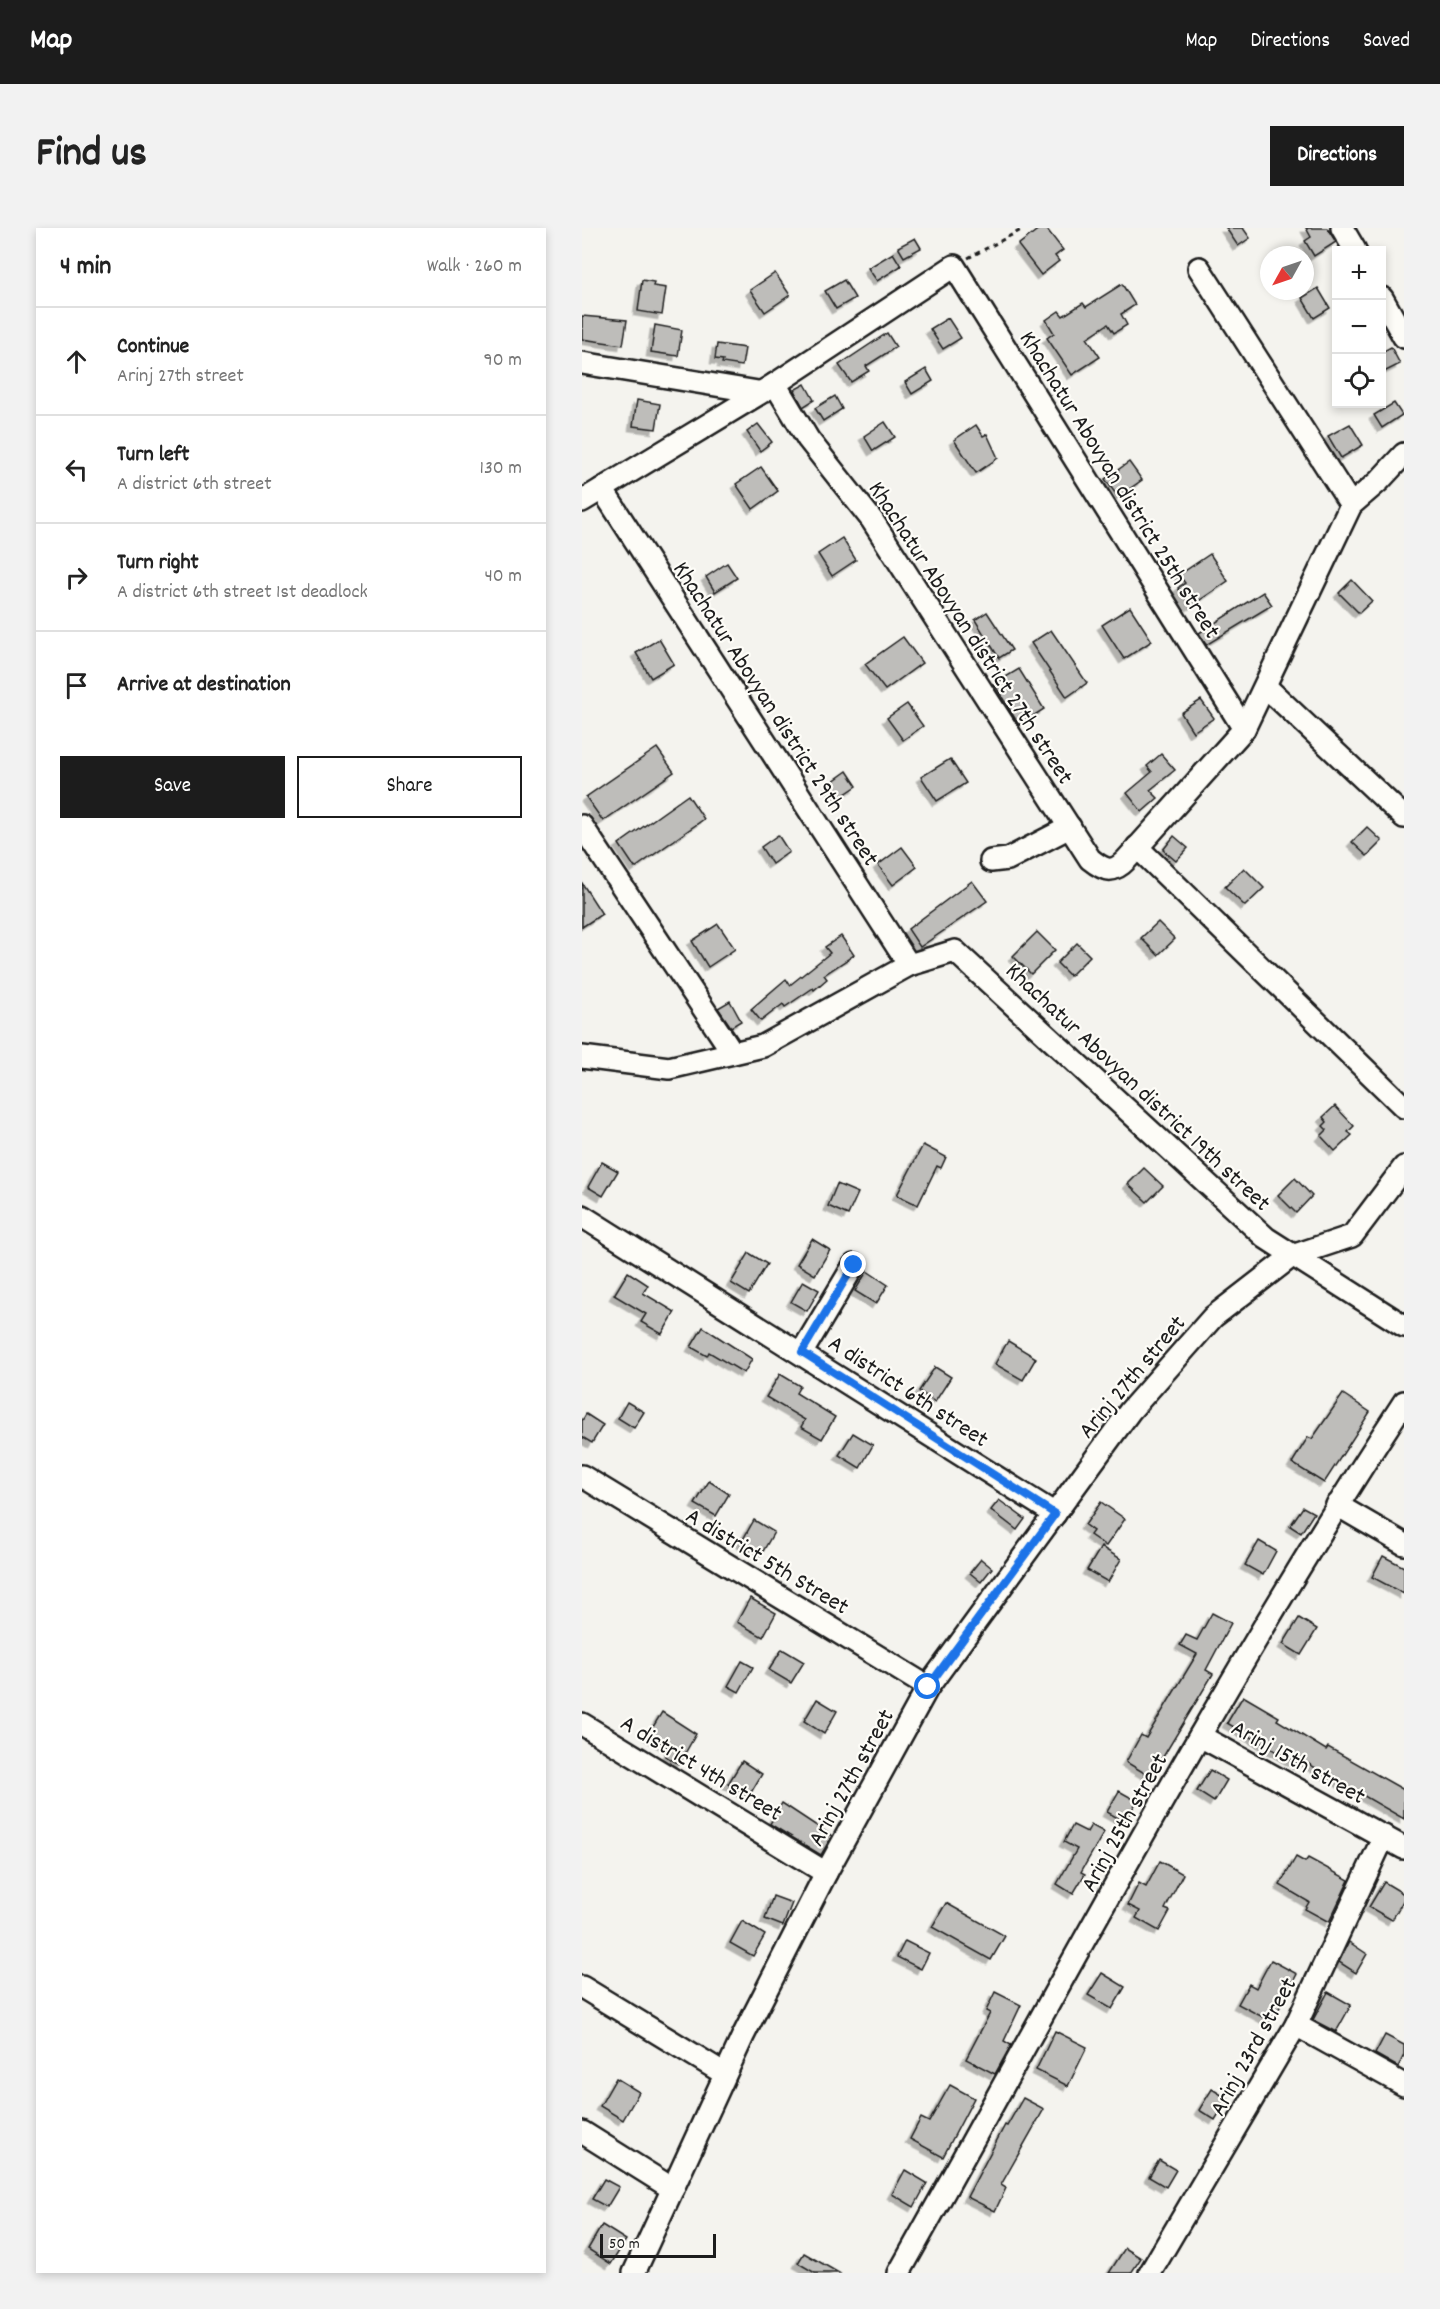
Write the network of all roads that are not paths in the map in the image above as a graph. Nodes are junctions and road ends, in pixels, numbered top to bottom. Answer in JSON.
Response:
{"nodes":[{"id":1,"x":1342,"y":228,"type":"edge"},
{"id":2,"x":1353,"y":246,"type":"edge"},
{"id":3,"x":1199,"y":268,"type":"dead end"},
{"id":4,"x":1383,"y":300,"type":"edge"},
{"id":5,"x":1404,"y":337,"type":"edge"},
{"id":6,"x":582,"y":363,"type":"edge"},
{"id":7,"x":766,"y":388,"type":"junction"},
{"id":8,"x":1404,"y":454,"type":"edge"},
{"id":9,"x":602,"y":489,"type":"junction"},
{"id":10,"x":582,"y":501,"type":"edge"},
{"id":11,"x":1351,"y":505,"type":"junction"},
{"id":12,"x":1266,"y":687,"type":"junction"},
{"id":13,"x":1244,"y":729,"type":"junction"},
{"id":14,"x":1404,"y":818,"type":"edge"},
{"id":15,"x":582,"y":826,"type":"edge"},
{"id":16,"x":1070,"y":827,"type":"junction"},
{"id":17,"x":1137,"y":847,"type":"junction"},
{"id":18,"x":991,"y":861,"type":"dead end"},
{"id":19,"x":909,"y":965,"type":"junction"},
{"id":20,"x":733,"y":1053,"type":"junction"},
{"id":21,"x":582,"y":1057,"type":"edge"},
{"id":22,"x":1404,"y":1107,"type":"edge"},
{"id":23,"x":1404,"y":1167,"type":"edge"},
{"id":24,"x":582,"y":1216,"type":"edge"},
{"id":25,"x":1292,"y":1256,"type":"junction"},
{"id":26,"x":854,"y":1265,"type":"dead end"},
{"id":27,"x":1404,"y":1326,"type":"edge"},
{"id":28,"x":802,"y":1352,"type":"junction"},
{"id":29,"x":1404,"y":1402,"type":"edge"},
{"id":30,"x":582,"y":1476,"type":"edge"},
{"id":31,"x":1337,"y":1505,"type":"junction"},
{"id":32,"x":1055,"y":1514,"type":"junction"},
{"id":33,"x":1404,"y":1544,"type":"edge"},
{"id":34,"x":928,"y":1687,"type":"junction"},
{"id":35,"x":582,"y":1724,"type":"edge"},
{"id":36,"x":1200,"y":1736,"type":"junction"},
{"id":37,"x":1384,"y":1836,"type":"junction"},
{"id":38,"x":1404,"y":1848,"type":"edge"},
{"id":39,"x":826,"y":1873,"type":"junction"},
{"id":40,"x":582,"y":1987,"type":"edge"},
{"id":41,"x":1296,"y":2025,"type":"junction"},
{"id":42,"x":725,"y":2074,"type":"junction"},
{"id":43,"x":1404,"y":2085,"type":"edge"},
{"id":44,"x":582,"y":2132,"type":"edge"},
{"id":45,"x":673,"y":2189,"type":"junction"},
{"id":46,"x":634,"y":2273,"type":"edge"},
{"id":47,"x":899,"y":2273,"type":"edge"},
{"id":48,"x":1150,"y":2273,"type":"edge"}],
"edges":[{"from":1,"to":2,"type":"street"},
{"from":3,"to":11,"type":"street"},
{"from":4,"to":5,"type":"street"},
{"from":6,"to":7,"type":"street"},
{"from":7,"to":9,"type":"street"},
{"from":7,"to":13,"type":"street","name":"Khachatur Abovyan district 25th street"},
{"from":7,"to":16,"type":"street","name":"Khachatur Abovyan district 27th street"},
{"from":8,"to":11,"type":"street"},
{"from":9,"to":10,"type":"street"},
{"from":9,"to":19,"type":"street","name":"Khachatur Abovyan district 29th street"},
{"from":11,"to":12,"type":"street"},
{"from":12,"to":13,"type":"street"},
{"from":12,"to":14,"type":"street"},
{"from":13,"to":17,"type":"street"},
{"from":15,"to":20,"type":"street"},
{"from":16,"to":17,"type":"street","name":"Khachatur Abovyan district 27th street"},
{"from":16,"to":18,"type":"street"},
{"from":17,"to":22,"type":"street"},
{"from":19,"to":20,"type":"street"},
{"from":19,"to":25,"type":"street","name":"Khachatur Abovyan district 19th street"},
{"from":20,"to":21,"type":"street"},
{"from":23,"to":25,"type":"street","name":"Arinj 27th street"},
{"from":24,"to":28,"type":"street","name":"A district 6th street"},
{"from":25,"to":27,"type":"street"},
{"from":25,"to":32,"type":"street","name":"Arinj 27th street"},
{"from":26,"to":28,"type":"street"},
{"from":28,"to":32,"type":"street","name":"A district 6th street"},
{"from":29,"to":31,"type":"street","name":"Arinj 25th street"},
{"from":30,"to":34,"type":"street","name":"A district 5th Street"},
{"from":31,"to":33,"type":"street"},
{"from":31,"to":36,"type":"street","name":"Arinj 25th street"},
{"from":32,"to":34,"type":"street","name":"Arinj 27th street"},
{"from":34,"to":39,"type":"street","name":"Arinj 27th street"},
{"from":35,"to":39,"type":"street","name":"A district 4th street"},
{"from":36,"to":37,"type":"street","name":"Arinj 15th street"},
{"from":36,"to":47,"type":"street","name":"Arinj 25th street"},
{"from":37,"to":38,"type":"street","name":"Arinj 15th street"},
{"from":37,"to":41,"type":"street","name":"Arinj 23rd street"},
{"from":39,"to":42,"type":"street","name":"Arinj 27th street"},
{"from":40,"to":42,"type":"street"},
{"from":41,"to":43,"type":"street"},
{"from":41,"to":48,"type":"street","name":"Arinj 23rd street"},
{"from":42,"to":45,"type":"street","name":"Arinj 27th street"},
{"from":44,"to":45,"type":"street"},
{"from":45,"to":46,"type":"street","name":"Arinj 27th street"}]}
